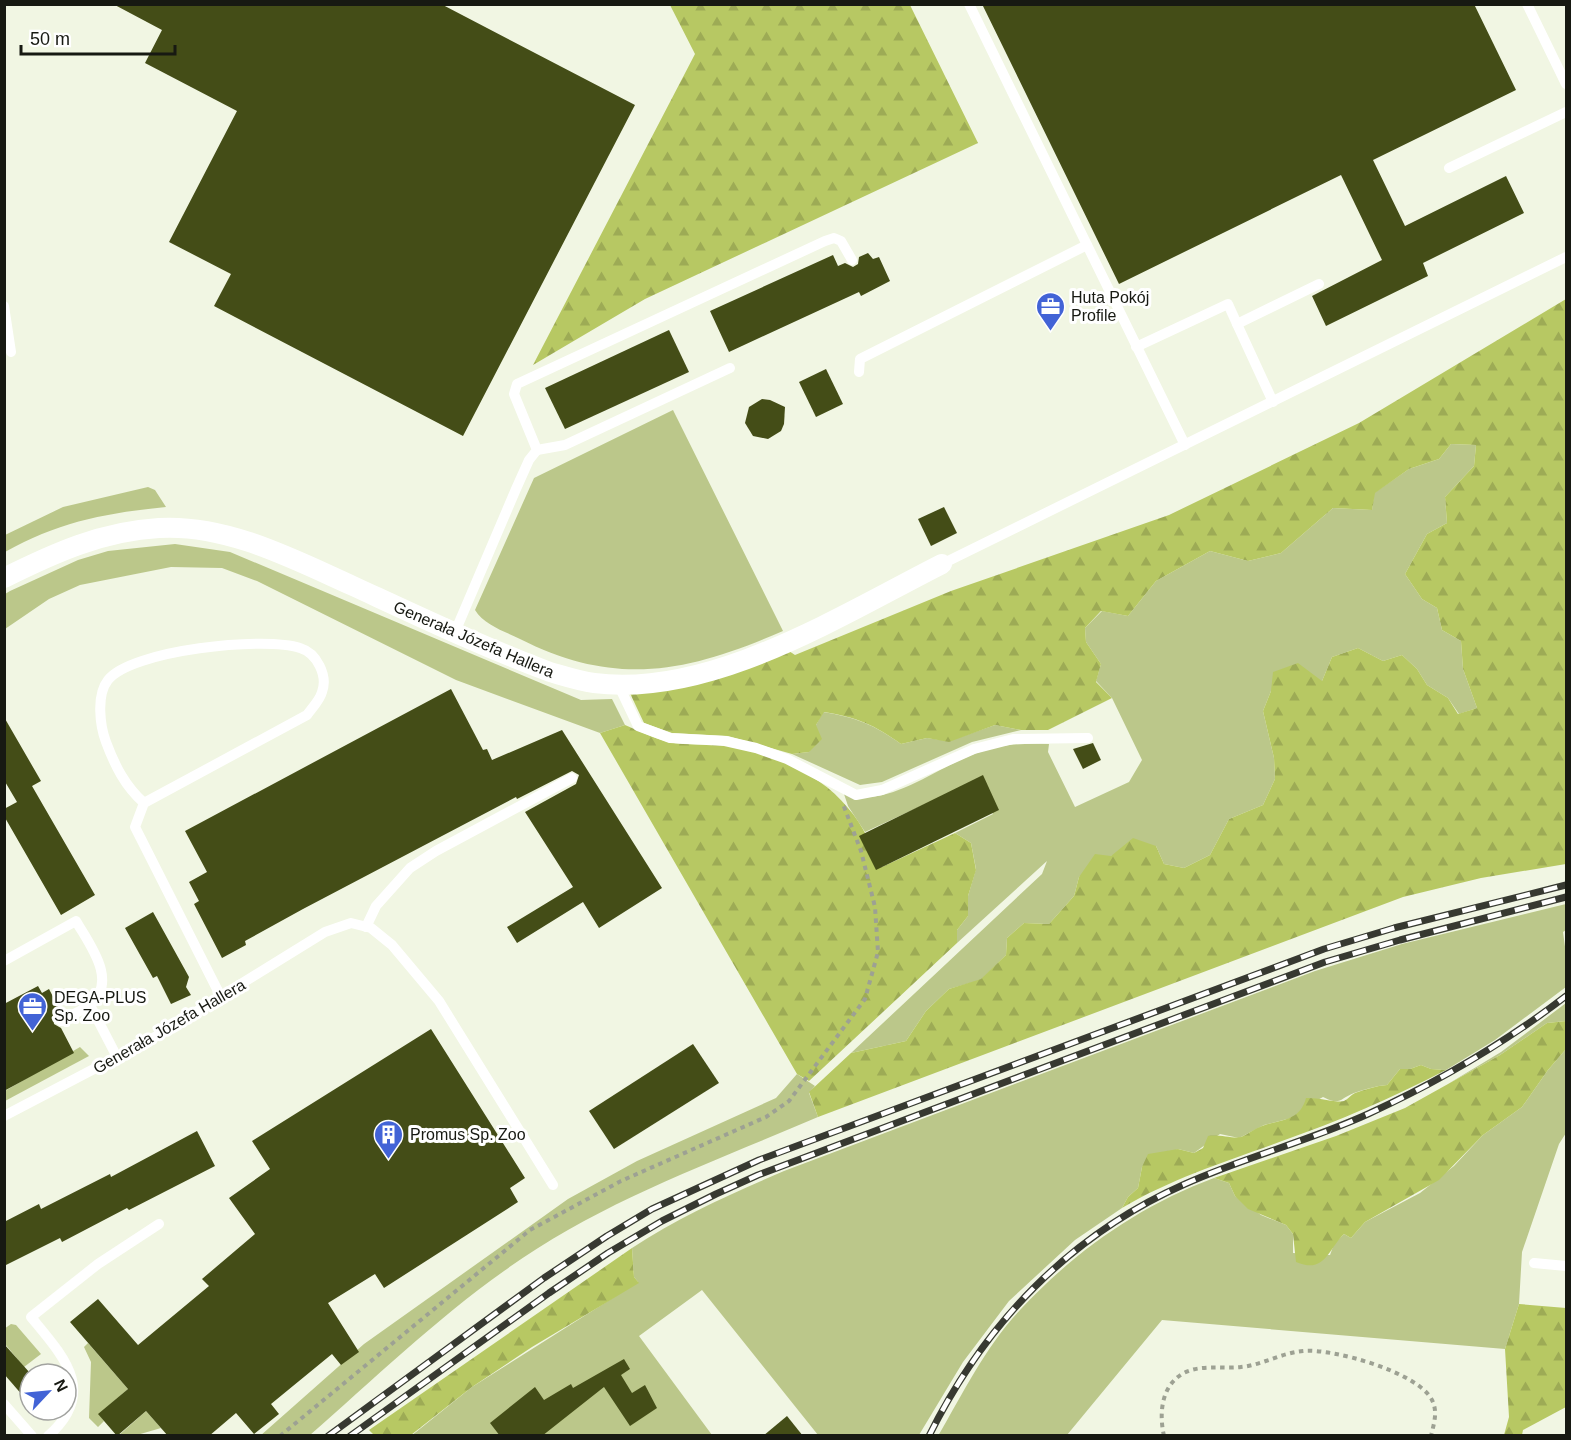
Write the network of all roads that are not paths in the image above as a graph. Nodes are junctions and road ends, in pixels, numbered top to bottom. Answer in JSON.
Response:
{"nodes":[{"id":1,"x":969,"y":4,"type":"edge"},
{"id":2,"x":1527,"y":4,"type":"edge"},
{"id":3,"x":1566,"y":84,"type":"edge"},
{"id":4,"x":1566,"y":112,"type":"edge"},
{"id":5,"x":1449,"y":168,"type":"dead end"},
{"id":6,"x":1087,"y":245,"type":"junction"},
{"id":7,"x":1566,"y":256,"type":"edge"},
{"id":8,"x":852,"y":260,"type":"dead end"},
{"id":9,"x":1319,"y":284,"type":"dead end"},
{"id":10,"x":4,"y":306,"type":"edge"},
{"id":11,"x":1237,"y":324,"type":"junction"},
{"id":12,"x":1136,"y":347,"type":"junction"},
{"id":13,"x":11,"y":352,"type":"dead end"},
{"id":14,"x":730,"y":368,"type":"dead end"},
{"id":15,"x":859,"y":372,"type":"dead end"},
{"id":16,"x":1273,"y":402,"type":"junction"},
{"id":17,"x":1185,"y":445,"type":"junction"},
{"id":18,"x":537,"y":450,"type":"junction"},
{"id":19,"x":942,"y":564,"type":"joint"},
{"id":20,"x":4,"y":578,"type":"edge"},
{"id":21,"x":455,"y":632,"type":"junction"},
{"id":22,"x":618,"y":684,"type":"junction"},
{"id":23,"x":1088,"y":738,"type":"dead end"},
{"id":24,"x":572,"y":778,"type":"dead end"},
{"id":25,"x":144,"y":803,"type":"junction"},
{"id":26,"x":366,"y":927,"type":"junction"},
{"id":27,"x":4,"y":961,"type":"edge"},
{"id":28,"x":221,"y":997,"type":"junction"},
{"id":29,"x":90,"y":1005,"type":"junction"},
{"id":30,"x":61,"y":1021,"type":"dead end"},
{"id":31,"x":117,"y":1057,"type":"junction"},
{"id":32,"x":4,"y":1116,"type":"edge"},
{"id":33,"x":553,"y":1185,"type":"dead end"},
{"id":34,"x":159,"y":1224,"type":"dead end"},
{"id":35,"x":1534,"y":1263,"type":"dead end"},
{"id":36,"x":1566,"y":1266,"type":"edge"},
{"id":37,"x":4,"y":1404,"type":"edge"},
{"id":38,"x":32,"y":1436,"type":"edge"},
{"id":39,"x":48,"y":1436,"type":"edge"}],
"edges":[{"from":1,"to":6,"type":"lane"},
{"from":2,"to":3,"type":"lane"},
{"from":4,"to":5,"type":"lane"},
{"from":6,"to":12,"type":"lane"},
{"from":6,"to":15,"type":"lane"},
{"from":7,"to":16,"type":"lane"},
{"from":8,"to":18,"type":"lane"},
{"from":9,"to":11,"type":"lane"},
{"from":10,"to":13,"type":"lane"},
{"from":11,"to":12,"type":"lane"},
{"from":11,"to":16,"type":"lane"},
{"from":12,"to":17,"type":"lane"},
{"from":14,"to":18,"type":"lane"},
{"from":16,"to":17,"type":"lane"},
{"from":17,"to":19,"type":"lane"},
{"from":18,"to":21,"type":"lane"},
{"from":19,"to":22,"type":"street","name":"Generała Józefa Hallera"},
{"from":20,"to":21,"type":"street","name":"Generała Józefa Hallera"},
{"from":21,"to":22,"type":"street","name":"Generała Józefa Hallera"},
{"from":22,"to":23,"type":"lane"},
{"from":24,"to":26,"type":"lane"},
{"from":25,"to":25,"type":"lane"},
{"from":25,"to":28,"type":"lane"},
{"from":26,"to":28,"type":"lane","name":"Generała Józefa Hallera"},
{"from":26,"to":33,"type":"lane"},
{"from":27,"to":29,"type":"lane"},
{"from":28,"to":31,"type":"lane","name":"Generała Józefa Hallera"},
{"from":29,"to":30,"type":"lane"},
{"from":29,"to":31,"type":"lane"},
{"from":31,"to":32,"type":"lane","name":"Generała Józefa Hallera"},
{"from":34,"to":39,"type":"lane"},
{"from":35,"to":36,"type":"lane"},
{"from":37,"to":38,"type":"lane"}]}
